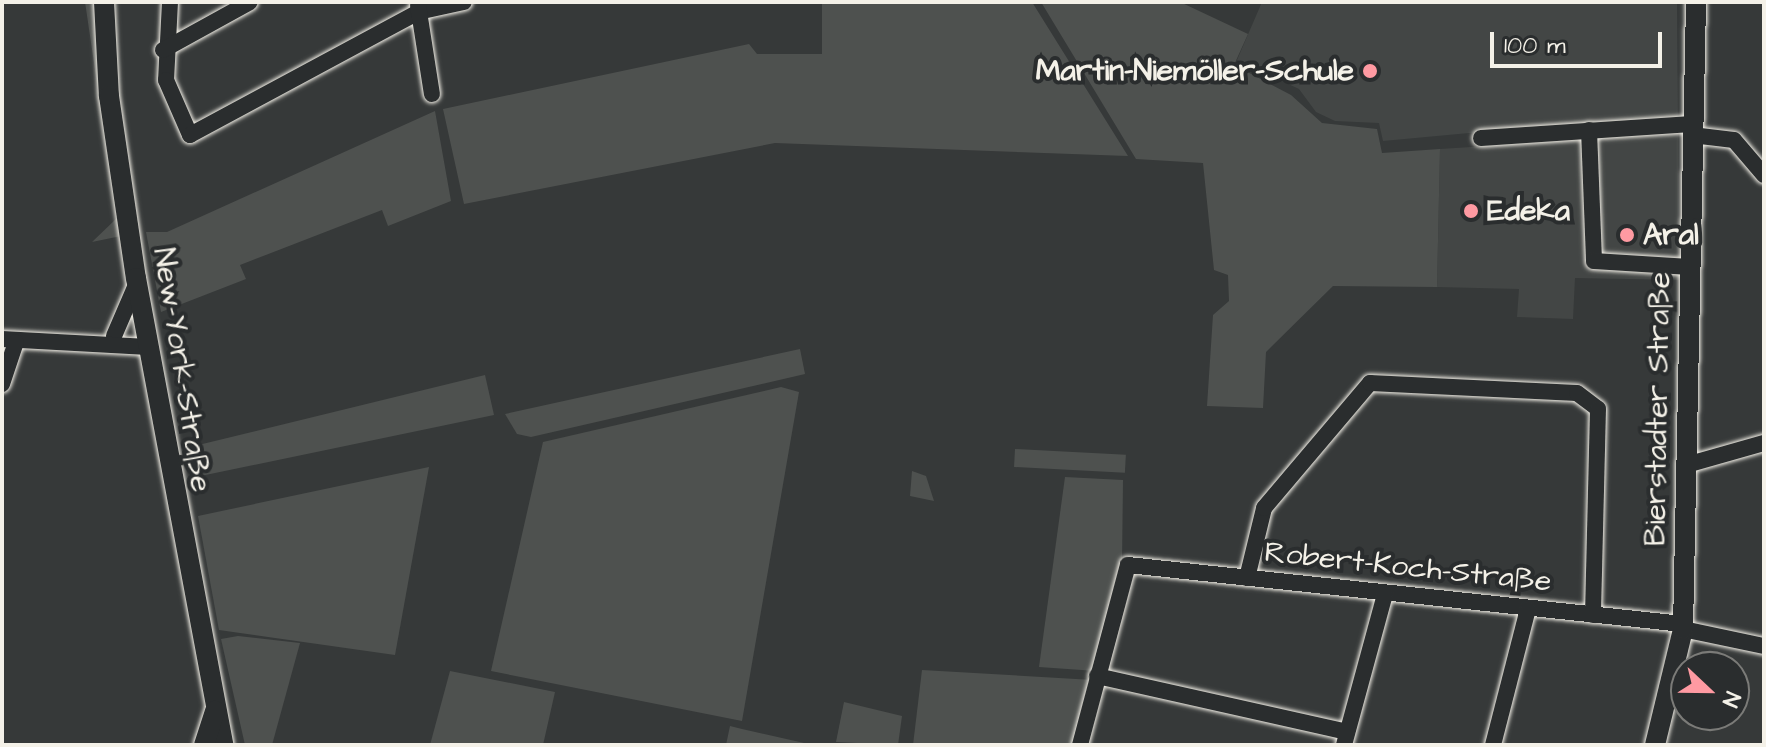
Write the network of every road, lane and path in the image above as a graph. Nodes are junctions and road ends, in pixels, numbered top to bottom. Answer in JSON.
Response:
{"nodes":[{"id":1,"x":104,"y":2,"type":"edge"},
{"id":2,"x":170,"y":2,"type":"edge"},
{"id":3,"x":250,"y":2,"type":"edge"},
{"id":4,"x":464,"y":2,"type":"edge"},
{"id":5,"x":1694,"y":2,"type":"edge"},
{"id":6,"x":418,"y":7,"type":"edge"},
{"id":7,"x":163,"y":50,"type":"junction"},
{"id":8,"x":432,"y":94,"type":"dead end"},
{"id":9,"x":1589,"y":130,"type":"junction"},
{"id":10,"x":1692,"y":130,"type":"junction"},
{"id":11,"x":1481,"y":138,"type":"dead end"},
{"id":12,"x":1764,"y":175,"type":"edge"},
{"id":13,"x":1690,"y":267,"type":"junction"},
{"id":14,"x":136,"y":278,"type":"junction"},
{"id":15,"x":114,"y":336,"type":"junction"},
{"id":16,"x":9,"y":340,"type":"edge"},
{"id":17,"x":95,"y":344,"type":"junction"},
{"id":18,"x":147,"y":345,"type":"junction"},
{"id":19,"x":2,"y":384,"type":"edge"},
{"id":20,"x":1764,"y":443,"type":"edge"},
{"id":21,"x":1686,"y":465,"type":"junction"},
{"id":22,"x":1247,"y":578,"type":"junction"},
{"id":23,"x":1385,"y":594,"type":"junction"},
{"id":24,"x":1528,"y":609,"type":"junction"},
{"id":25,"x":1593,"y":615,"type":"junction"},
{"id":26,"x":1683,"y":626,"type":"junction"},
{"id":27,"x":1764,"y":646,"type":"edge"},
{"id":28,"x":1097,"y":676,"type":"junction"},
{"id":29,"x":215,"y":711,"type":"junction"},
{"id":30,"x":1345,"y":738,"type":"edge"},
{"id":31,"x":204,"y":745,"type":"edge"},
{"id":32,"x":223,"y":745,"type":"edge"},
{"id":33,"x":1080,"y":745,"type":"edge"},
{"id":34,"x":1493,"y":745,"type":"edge"},
{"id":35,"x":1655,"y":745,"type":"edge"}],
"edges":[{"from":1,"to":14,"type":"main road","name":"New-York-Straße"},
{"from":2,"to":7,"type":"street"},
{"from":3,"to":7,"type":"street"},
{"from":4,"to":6,"type":"street"},
{"from":5,"to":10,"type":"main road","name":"Bierstadter Straße"},
{"from":6,"to":7,"type":"street"},
{"from":6,"to":8,"type":"street"},
{"from":9,"to":10,"type":"street"},
{"from":9,"to":11,"type":"street"},
{"from":9,"to":13,"type":"street"},
{"from":10,"to":12,"type":"street"},
{"from":10,"to":13,"type":"main road","name":"Bierstadter Straße"},
{"from":13,"to":21,"type":"main road","name":"Bierstadter Straße"},
{"from":14,"to":15,"type":"street"},
{"from":14,"to":18,"type":"main road","name":"New-York-Straße"},
{"from":15,"to":17,"type":"street"},
{"from":15,"to":18,"type":"street"},
{"from":16,"to":17,"type":"street"},
{"from":16,"to":19,"type":"street"},
{"from":17,"to":18,"type":"street"},
{"from":18,"to":29,"type":"main road","name":"New-York-Straße"},
{"from":20,"to":21,"type":"street"},
{"from":21,"to":26,"type":"main road","name":"Bierstadter Straße"},
{"from":22,"to":23,"type":"street","name":"Robert-Koch-Straße"},
{"from":22,"to":25,"type":"street"},
{"from":22,"to":28,"type":"street","name":"Robert-Koch-Straße"},
{"from":23,"to":24,"type":"street","name":"Robert-Koch-Straße"},
{"from":23,"to":30,"type":"street"},
{"from":24,"to":25,"type":"street","name":"Robert-Koch-Straße"},
{"from":24,"to":34,"type":"street"},
{"from":25,"to":26,"type":"street","name":"Robert-Koch-Straße"},
{"from":26,"to":27,"type":"street","name":"Robert-Koch-Straße"},
{"from":26,"to":35,"type":"main road","name":"Bierstadter Straße"},
{"from":28,"to":30,"type":"street"},
{"from":28,"to":33,"type":"street"},
{"from":29,"to":31,"type":"main road"},
{"from":29,"to":32,"type":"main road","name":"New-York-Straße"}]}
